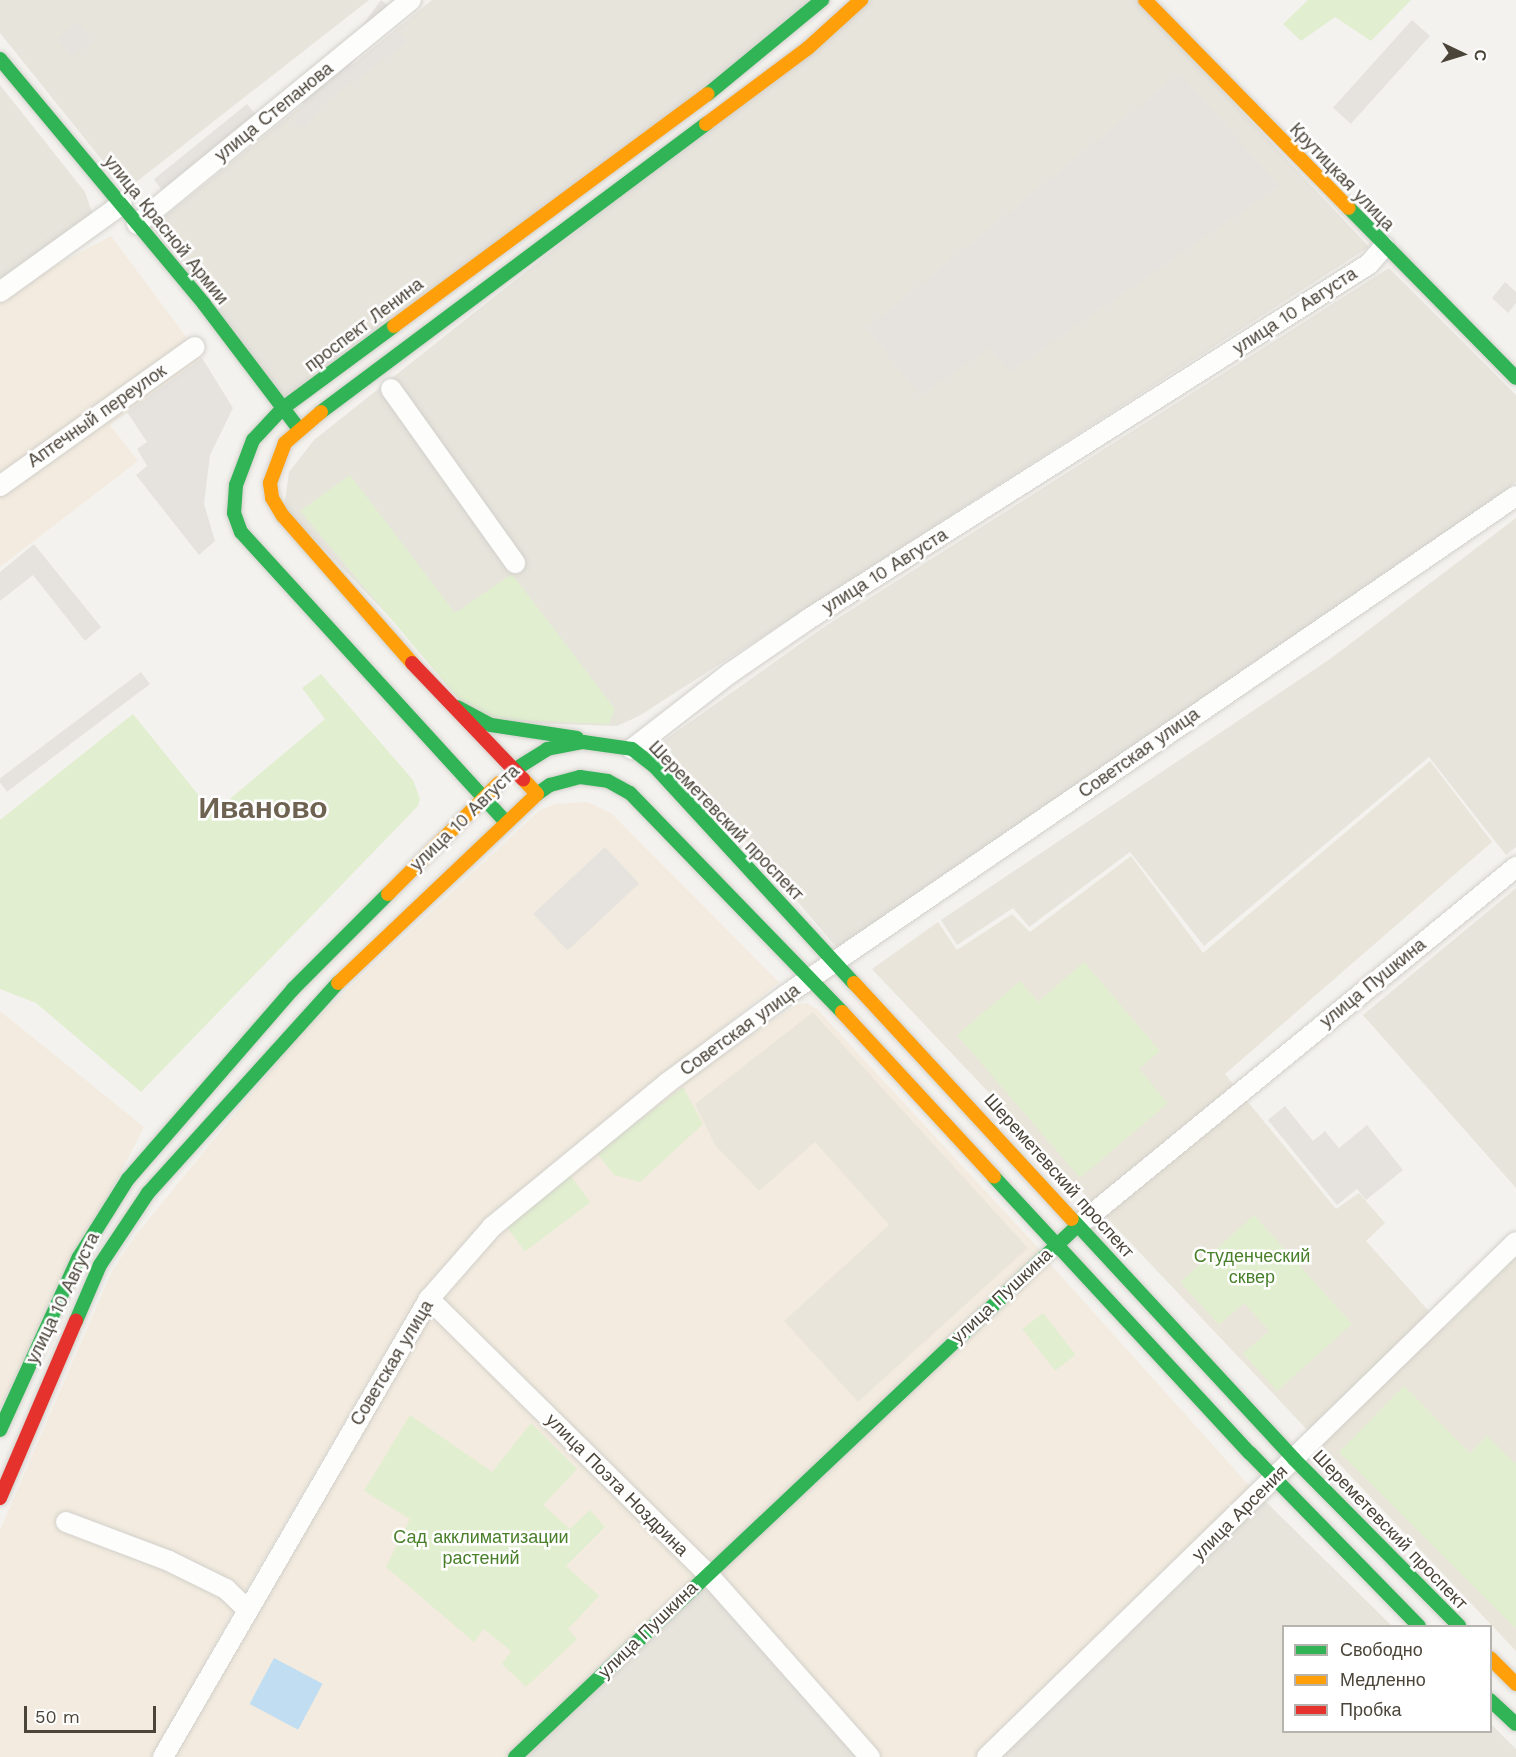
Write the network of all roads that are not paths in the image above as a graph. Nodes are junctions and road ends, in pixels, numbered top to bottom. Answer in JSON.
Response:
{"nodes":[{"id":1,"x":411,"y":0,"type":"edge"},
{"id":2,"x":822,"y":0,"type":"edge"},
{"id":3,"x":861,"y":0,"type":"edge"},
{"id":4,"x":1145,"y":0,"type":"edge"},
{"id":5,"x":0,"y":59,"type":"edge"},
{"id":6,"x":122,"y":204,"type":"junction"},
{"id":7,"x":137,"y":224,"type":"junction"},
{"id":8,"x":1384,"y":247,"type":"junction"},
{"id":9,"x":0,"y":292,"type":"edge"},
{"id":10,"x":195,"y":347,"type":"dead end"},
{"id":11,"x":1515,"y":375,"type":"edge"},
{"id":12,"x":391,"y":389,"type":"dead end"},
{"id":13,"x":282,"y":409,"type":"junction"},
{"id":14,"x":298,"y":428,"type":"junction"},
{"id":15,"x":0,"y":486,"type":"edge"},
{"id":16,"x":1516,"y":496,"type":"edge"},
{"id":17,"x":515,"y":563,"type":"dead end"},
{"id":18,"x":445,"y":700,"type":"junction"},
{"id":19,"x":598,"y":742,"type":"junction"},
{"id":20,"x":632,"y":749,"type":"junction"},
{"id":21,"x":447,"y":761,"type":"junction"},
{"id":22,"x":514,"y":770,"type":"junction"},
{"id":23,"x":537,"y":794,"type":"junction"},
{"id":24,"x":483,"y":798,"type":"junction"},
{"id":25,"x":506,"y":822,"type":"junction"},
{"id":26,"x":449,"y":832,"type":"junction"},
{"id":27,"x":1516,"y":867,"type":"edge"},
{"id":28,"x":837,"y":963,"type":"junction"},
{"id":29,"x":811,"y":979,"type":"junction"},
{"id":30,"x":1080,"y":1224,"type":"junction"},
{"id":31,"x":1516,"y":1242,"type":"edge"},
{"id":32,"x":1056,"y":1245,"type":"junction"},
{"id":33,"x":429,"y":1299,"type":"junction"},
{"id":34,"x":0,"y":1430,"type":"edge"},
{"id":35,"x":1294,"y":1459,"type":"junction"},
{"id":36,"x":1274,"y":1479,"type":"junction"},
{"id":37,"x":0,"y":1498,"type":"edge"},
{"id":38,"x":66,"y":1522,"type":"dead end"},
{"id":39,"x":707,"y":1573,"type":"junction"},
{"id":40,"x":247,"y":1609,"type":"junction"},
{"id":41,"x":1418,"y":1625,"type":"edge"},
{"id":42,"x":1458,"y":1625,"type":"edge"},
{"id":43,"x":1492,"y":1659,"type":"edge"},
{"id":44,"x":1516,"y":1684,"type":"edge"},
{"id":45,"x":1492,"y":1701,"type":"edge"},
{"id":46,"x":1516,"y":1724,"type":"edge"},
{"id":47,"x":163,"y":1757,"type":"edge"},
{"id":48,"x":515,"y":1757,"type":"edge"},
{"id":49,"x":870,"y":1757,"type":"edge"},
{"id":50,"x":987,"y":1757,"type":"edge"}],
"edges":[{"from":1,"to":7,"type":"street","name":"улица Степанова"},
{"from":2,"to":13,"type":"main road","name":"проспект Ленина"},
{"from":3,"to":14,"type":"main road"},
{"from":4,"to":8,"type":"main road","name":"Крутицкая улица"},
{"from":5,"to":6,"type":"main road","name":"улица Красной Армии"},
{"from":6,"to":7,"type":"main road","name":"улица Красной Армии"},
{"from":6,"to":9,"type":"street"},
{"from":7,"to":13,"type":"main road","name":"улица Красной Армии"},
{"from":8,"to":11,"type":"main road","name":"Крутицкая улица"},
{"from":8,"to":20,"type":"street","name":"улица 10 Августа"},
{"from":10,"to":15,"type":"street","name":"Аптечный переулок"},
{"from":12,"to":17,"type":"street"},
{"from":13,"to":14,"type":"main road","name":"улица Красной Армии"},
{"from":13,"to":21,"type":"main road","name":"проспект Ленина"},
{"from":14,"to":18,"type":"main road"},
{"from":16,"to":28,"type":"street","name":"Советская улица"},
{"from":18,"to":19,"type":"main road"},
{"from":18,"to":22,"type":"main road"},
{"from":19,"to":20,"type":"main road","name":"улица 10 Августа"},
{"from":19,"to":22,"type":"main road","name":"улица 10 Августа"},
{"from":20,"to":28,"type":"main road","name":"Шереметевский проспект"},
{"from":21,"to":24,"type":"main road","name":"проспект Ленина"},
{"from":21,"to":26,"type":"main road","name":"проспект Ленина"},
{"from":22,"to":23,"type":"main road"},
{"from":22,"to":24,"type":"main road","name":"улица 10 Августа"},
{"from":23,"to":25,"type":"main road","name":"улица 10 Августа"},
{"from":23,"to":29,"type":"main road","name":"улица 10 Августа"},
{"from":24,"to":25,"type":"main road","name":"проспект Ленина"},
{"from":24,"to":26,"type":"main road","name":"улица 10 Августа"},
{"from":25,"to":37,"type":"main road","name":"улица 10 Августа"},
{"from":26,"to":34,"type":"main road","name":"улица 10 Августа"},
{"from":27,"to":30,"type":"street","name":"улица Пушкина"},
{"from":28,"to":29,"type":"street","name":"Советская улица"},
{"from":28,"to":30,"type":"main road","name":"Шереметевский проспект"},
{"from":29,"to":32,"type":"main road"},
{"from":29,"to":33,"type":"street","name":"Советская улица"},
{"from":30,"to":32,"type":"main road","name":"улица Пушкина"},
{"from":30,"to":35,"type":"main road","name":"Шереметевский проспект"},
{"from":31,"to":35,"type":"street","name":"улица Арсения"},
{"from":32,"to":36,"type":"main road"},
{"from":32,"to":39,"type":"main road","name":"улица Пушкина"},
{"from":33,"to":39,"type":"street","name":"улица Поэта Ноздрина"},
{"from":33,"to":40,"type":"street","name":"Советская улица"},
{"from":35,"to":36,"type":"street","name":"улица Арсения"},
{"from":35,"to":42,"type":"main road","name":"Шереметевский проспект"},
{"from":36,"to":41,"type":"main road"},
{"from":36,"to":50,"type":"street","name":"улица Арсения"},
{"from":38,"to":40,"type":"street"},
{"from":39,"to":48,"type":"main road","name":"улица Пушкина"},
{"from":39,"to":49,"type":"street","name":"улица Поэта Ноздрина"},
{"from":40,"to":47,"type":"street","name":"Советская улица"},
{"from":43,"to":44,"type":"main road"},
{"from":45,"to":46,"type":"main road"}]}
